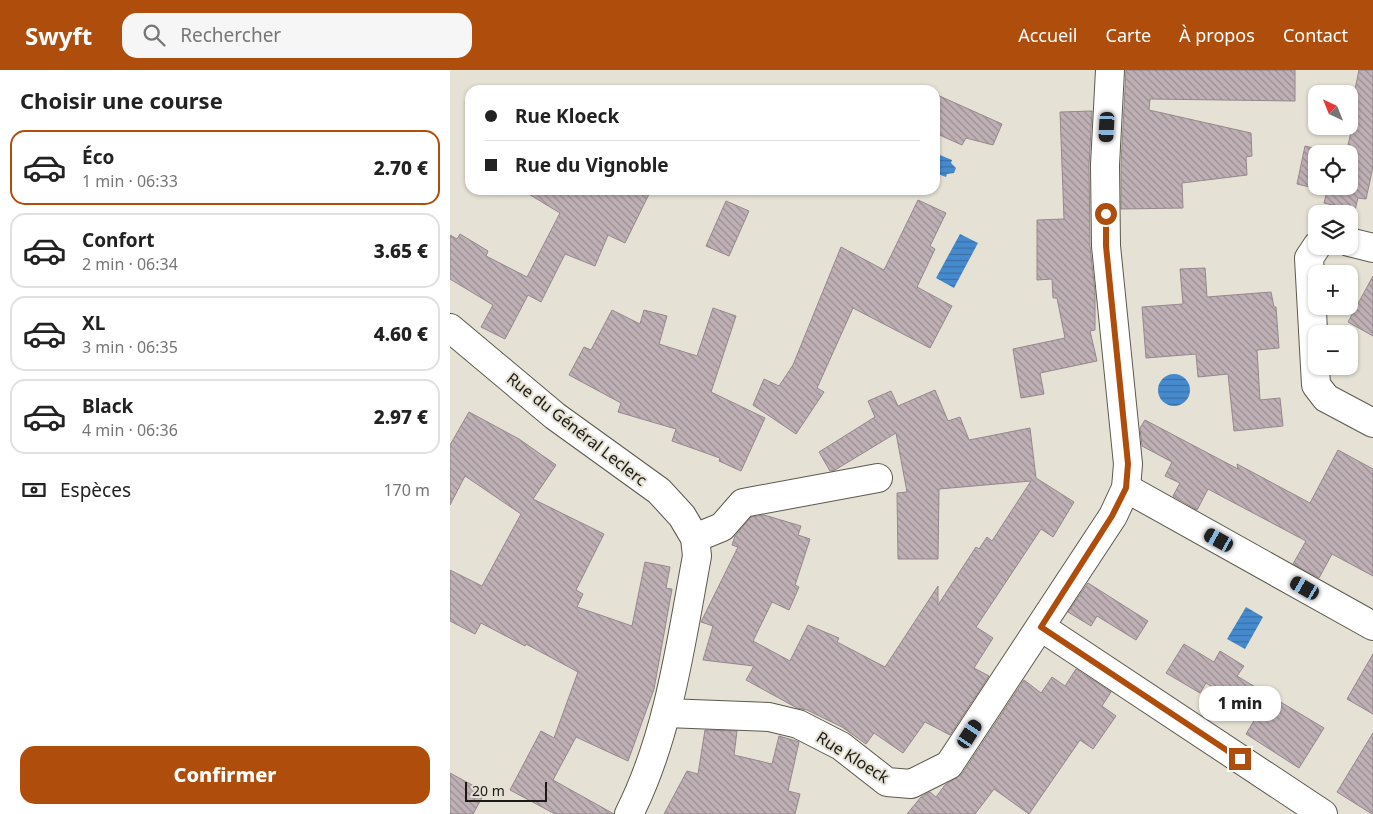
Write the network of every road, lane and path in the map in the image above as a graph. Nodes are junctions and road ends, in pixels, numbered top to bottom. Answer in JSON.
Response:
{"nodes":[{"id":1,"x":1110,"y":70,"type":"edge"},
{"id":2,"x":1358,"y":244,"type":"edge"},
{"id":3,"x":1373,"y":248,"type":"edge"},
{"id":4,"x":1311,"y":255,"type":"edge"},
{"id":5,"x":450,"y":328,"type":"edge"},
{"id":6,"x":1373,"y":423,"type":"edge"},
{"id":7,"x":878,"y":478,"type":"dead end"},
{"id":8,"x":1126,"y":488,"type":"junction"},
{"id":9,"x":695,"y":538,"type":"junction"},
{"id":10,"x":1373,"y":626,"type":"edge"},
{"id":11,"x":1041,"y":627,"type":"junction"},
{"id":12,"x":666,"y":713,"type":"junction"},
{"id":13,"x":629,"y":814,"type":"edge"},
{"id":14,"x":1323,"y":814,"type":"edge"}],
"edges":[{"from":1,"to":8,"type":"street","name":"Rue Kloeck"},
{"from":2,"to":3,"type":"street"},
{"from":4,"to":6,"type":"street"},
{"from":5,"to":9,"type":"street","name":"Rue du Général Leclerc"},
{"from":7,"to":9,"type":"street"},
{"from":8,"to":10,"type":"street"},
{"from":8,"to":11,"type":"street","name":"Rue Kloeck"},
{"from":9,"to":12,"type":"street","name":"Rue du Général Leclerc"},
{"from":11,"to":12,"type":"street","name":"Rue Kloeck"},
{"from":11,"to":14,"type":"street"},
{"from":12,"to":13,"type":"street","name":"Rue du Général Leclerc"}]}
